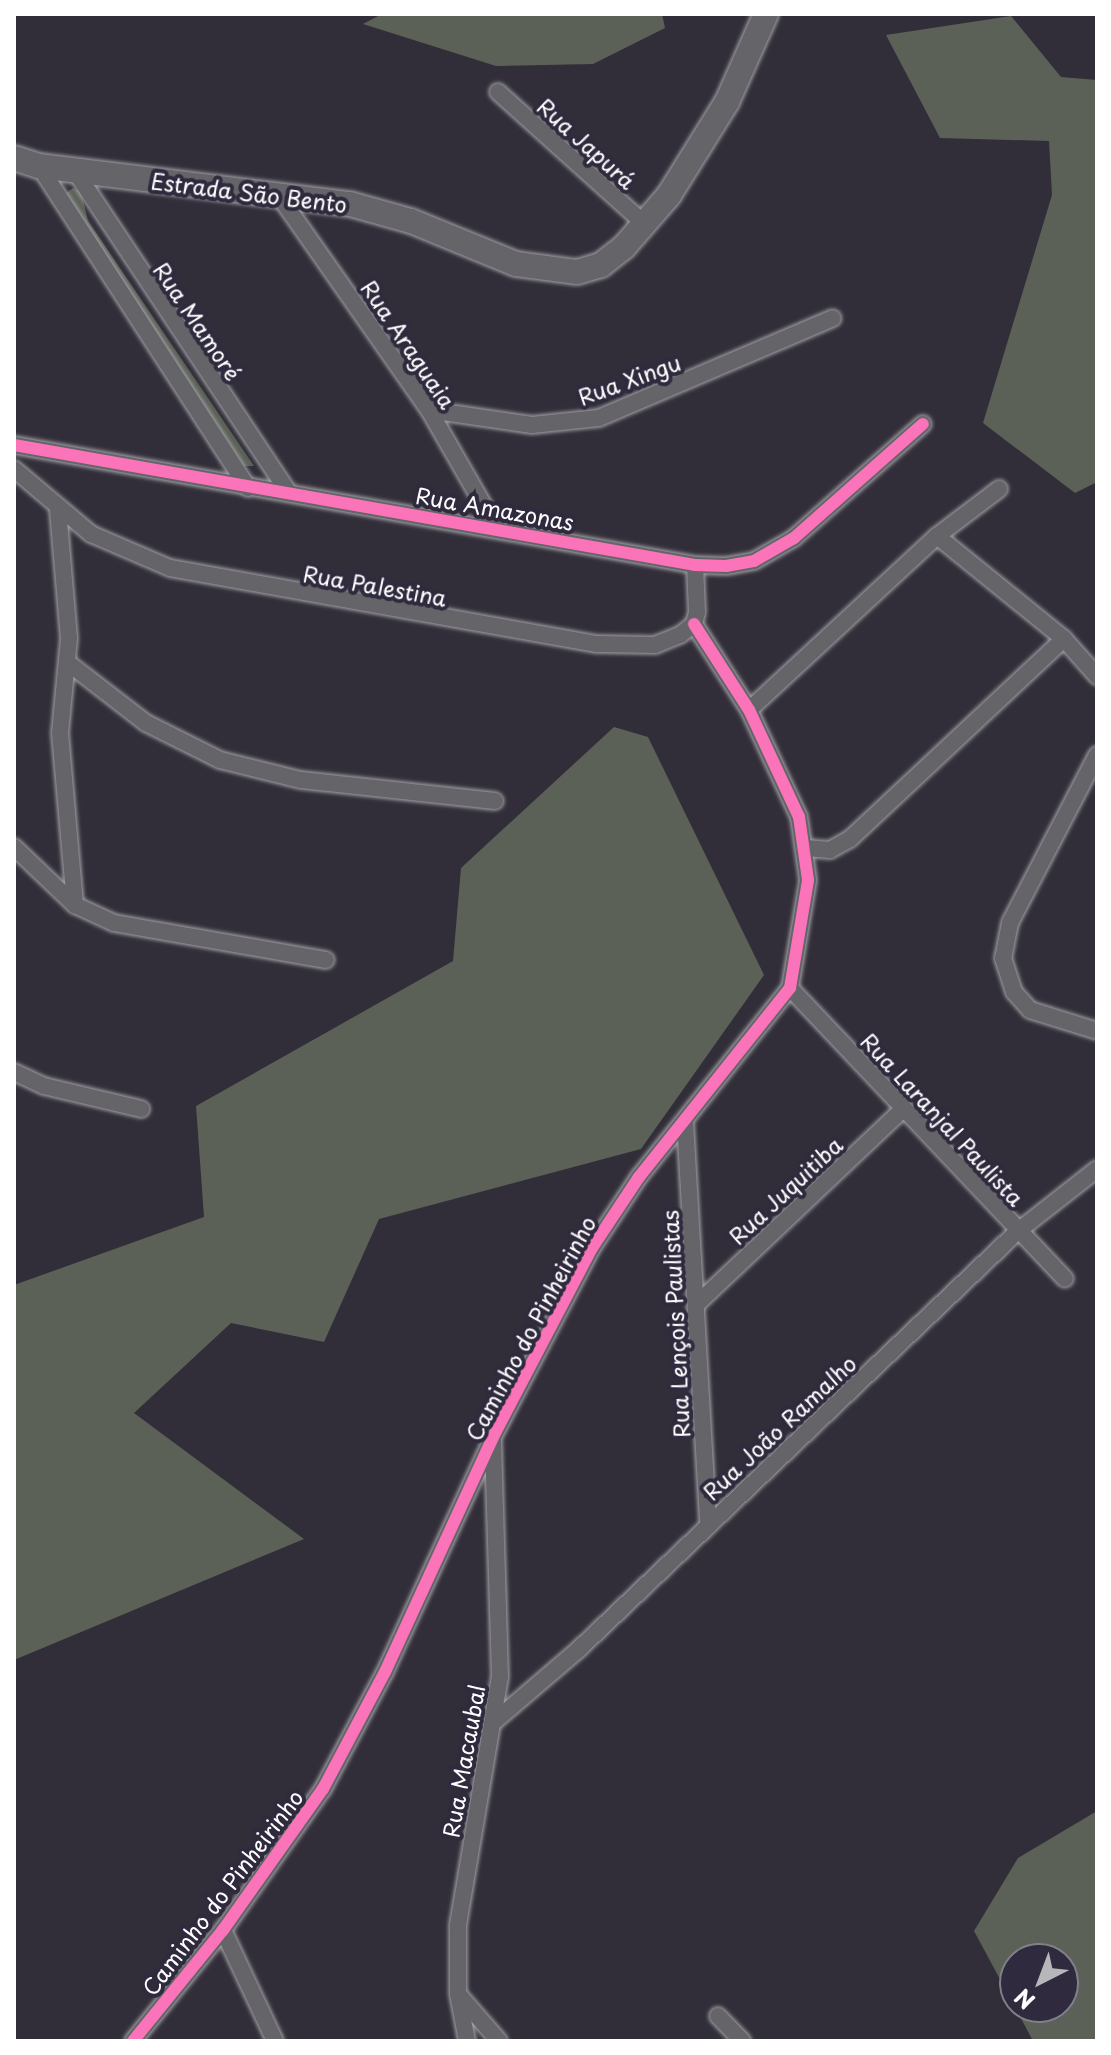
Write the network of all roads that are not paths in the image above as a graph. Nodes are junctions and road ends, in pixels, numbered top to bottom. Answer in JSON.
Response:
{"nodes":[{"id":1,"x":766,"y":14,"type":"edge"},
{"id":2,"x":498,"y":92,"type":"dead end"},
{"id":3,"x":14,"y":158,"type":"edge"},
{"id":4,"x":39,"y":166,"type":"junction"},
{"id":5,"x":75,"y":171,"type":"junction"},
{"id":6,"x":276,"y":191,"type":"junction"},
{"id":7,"x":647,"y":226,"type":"junction"},
{"id":8,"x":833,"y":318,"type":"dead end"},
{"id":9,"x":429,"y":410,"type":"junction"},
{"id":10,"x":923,"y":424,"type":"dead end"},
{"id":11,"x":14,"y":445,"type":"edge"},
{"id":12,"x":14,"y":469,"type":"edge"},
{"id":13,"x":248,"y":488,"type":"junction"},
{"id":14,"x":999,"y":489,"type":"dead end"},
{"id":15,"x":289,"y":493,"type":"junction"},
{"id":16,"x":58,"y":510,"type":"junction"},
{"id":17,"x":496,"y":527,"type":"junction"},
{"id":18,"x":937,"y":536,"type":"junction"},
{"id":19,"x":695,"y":565,"type":"junction"},
{"id":20,"x":694,"y":624,"type":"junction"},
{"id":21,"x":1064,"y":639,"type":"junction"},
{"id":22,"x":67,"y":662,"type":"junction"},
{"id":23,"x":1097,"y":676,"type":"edge"},
{"id":24,"x":749,"y":710,"type":"junction"},
{"id":25,"x":1097,"y":755,"type":"edge"},
{"id":26,"x":495,"y":801,"type":"dead end"},
{"id":27,"x":14,"y":847,"type":"edge"},
{"id":28,"x":806,"y":848,"type":"junction"},
{"id":29,"x":75,"y":905,"type":"junction"},
{"id":30,"x":326,"y":960,"type":"dead end"},
{"id":31,"x":790,"y":988,"type":"junction"},
{"id":32,"x":1097,"y":1031,"type":"edge"},
{"id":33,"x":14,"y":1072,"type":"edge"},
{"id":34,"x":141,"y":1109,"type":"dead end"},
{"id":35,"x":903,"y":1109,"type":"junction"},
{"id":36,"x":685,"y":1121,"type":"junction"},
{"id":37,"x":1097,"y":1169,"type":"edge"},
{"id":38,"x":1018,"y":1231,"type":"junction"},
{"id":39,"x":1065,"y":1279,"type":"dead end"},
{"id":40,"x":698,"y":1303,"type":"junction"},
{"id":41,"x":492,"y":1439,"type":"junction"},
{"id":42,"x":708,"y":1525,"type":"junction"},
{"id":43,"x":495,"y":1721,"type":"junction"},
{"id":44,"x":223,"y":1930,"type":"junction"},
{"id":45,"x":458,"y":1994,"type":"junction"},
{"id":46,"x":718,"y":2016,"type":"dead end"},
{"id":47,"x":133,"y":2041,"type":"edge"},
{"id":48,"x":275,"y":2041,"type":"edge"},
{"id":49,"x":467,"y":2041,"type":"edge"},
{"id":50,"x":499,"y":2041,"type":"edge"},
{"id":51,"x":742,"y":2041,"type":"edge"}],
"edges":[{"from":1,"to":7,"type":"street","name":"Estrada São Bento"},
{"from":2,"to":7,"type":"street","name":"Rua Japurá"},
{"from":3,"to":4,"type":"street","name":"Estrada São Bento"},
{"from":4,"to":5,"type":"street","name":"Estrada São Bento"},
{"from":4,"to":13,"type":"street"},
{"from":5,"to":6,"type":"street","name":"Estrada São Bento"},
{"from":5,"to":15,"type":"street","name":"Rua Mamoré"},
{"from":6,"to":7,"type":"street","name":"Estrada São Bento"},
{"from":6,"to":9,"type":"street","name":"Rua Araguaia"},
{"from":8,"to":9,"type":"street","name":"Rua Xingu"},
{"from":9,"to":17,"type":"street","name":"Rua Araguaia"},
{"from":10,"to":19,"type":"street","name":"Rua Amazonas"},
{"from":11,"to":13,"type":"street","name":"Rua Amazonas"},
{"from":12,"to":16,"type":"street","name":"Rua Palestina"},
{"from":13,"to":15,"type":"street","name":"Rua Amazonas"},
{"from":14,"to":18,"type":"street"},
{"from":15,"to":17,"type":"street","name":"Rua Amazonas"},
{"from":16,"to":20,"type":"street","name":"Rua Palestina"},
{"from":16,"to":22,"type":"street"},
{"from":17,"to":19,"type":"street","name":"Rua Amazonas"},
{"from":18,"to":21,"type":"street"},
{"from":18,"to":24,"type":"street"},
{"from":19,"to":20,"type":"street"},
{"from":20,"to":24,"type":"street","name":"Caminho do Pinheirinho"},
{"from":21,"to":23,"type":"street"},
{"from":21,"to":28,"type":"street"},
{"from":22,"to":26,"type":"street"},
{"from":22,"to":29,"type":"street"},
{"from":24,"to":28,"type":"street","name":"Caminho do Pinheirinho"},
{"from":25,"to":32,"type":"street"},
{"from":27,"to":29,"type":"street"},
{"from":28,"to":31,"type":"street","name":"Caminho do Pinheirinho"},
{"from":29,"to":30,"type":"street"},
{"from":31,"to":35,"type":"street","name":"Rua Laranjal Paulista"},
{"from":31,"to":36,"type":"street","name":"Caminho do Pinheirinho"},
{"from":33,"to":34,"type":"street"},
{"from":35,"to":38,"type":"street","name":"Rua Laranjal Paulista"},
{"from":35,"to":40,"type":"street","name":"Rua Juquitiba"},
{"from":36,"to":40,"type":"street","name":"Rua Lençois Paulistas"},
{"from":36,"to":41,"type":"street","name":"Caminho do Pinheirinho"},
{"from":37,"to":38,"type":"street","name":"Rua João Ramalho"},
{"from":38,"to":39,"type":"street","name":"Rua Laranjal Paulista"},
{"from":38,"to":42,"type":"street","name":"Rua João Ramalho"},
{"from":40,"to":42,"type":"street","name":"Rua Lençois Paulistas"},
{"from":41,"to":43,"type":"street","name":"Rua Macaubal"},
{"from":41,"to":44,"type":"street","name":"Caminho do Pinheirinho"},
{"from":42,"to":43,"type":"street","name":"Rua João Ramalho"},
{"from":43,"to":45,"type":"street","name":"Rua Macaubal"},
{"from":44,"to":47,"type":"street","name":"Caminho do Pinheirinho"},
{"from":44,"to":48,"type":"street"},
{"from":45,"to":49,"type":"street","name":"Rua Macaubal"},
{"from":45,"to":50,"type":"street"},
{"from":46,"to":51,"type":"street"}]}
